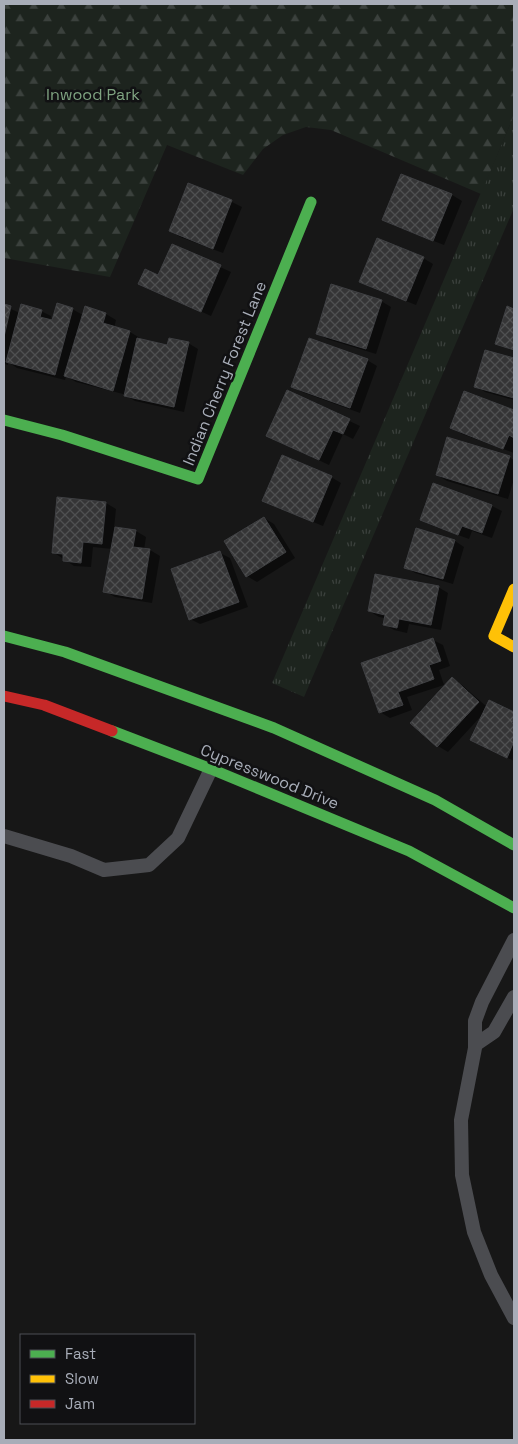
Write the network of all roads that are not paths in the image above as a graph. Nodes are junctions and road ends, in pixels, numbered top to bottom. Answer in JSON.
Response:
{"nodes":[{"id":1,"x":311,"y":202,"type":"dead end"},
{"id":2,"x":4,"y":420,"type":"edge"},
{"id":3,"x":514,"y":589,"type":"edge"},
{"id":4,"x":4,"y":636,"type":"edge"},
{"id":5,"x":514,"y":647,"type":"edge"},
{"id":6,"x":4,"y":696,"type":"edge"},
{"id":7,"x":211,"y":769,"type":"junction"},
{"id":8,"x":4,"y":836,"type":"edge"},
{"id":9,"x":514,"y":845,"type":"edge"},
{"id":10,"x":514,"y":908,"type":"edge"},
{"id":11,"x":514,"y":940,"type":"edge"},
{"id":12,"x":514,"y":997,"type":"edge"},
{"id":13,"x":475,"y":1045,"type":"junction"},
{"id":14,"x":514,"y":1318,"type":"edge"}],
"edges":[{"from":1,"to":2,"type":"main road","name":"Indian Cherry Forest Lane"},
{"from":3,"to":5,"type":"main road"},
{"from":4,"to":9,"type":"main road"},
{"from":6,"to":7,"type":"main road","name":"Cypresswood Drive"},
{"from":7,"to":8,"type":"lane"},
{"from":7,"to":10,"type":"main road","name":"Cypresswood Drive"},
{"from":11,"to":13,"type":"lane"},
{"from":12,"to":13,"type":"lane"},
{"from":13,"to":14,"type":"lane"}]}
